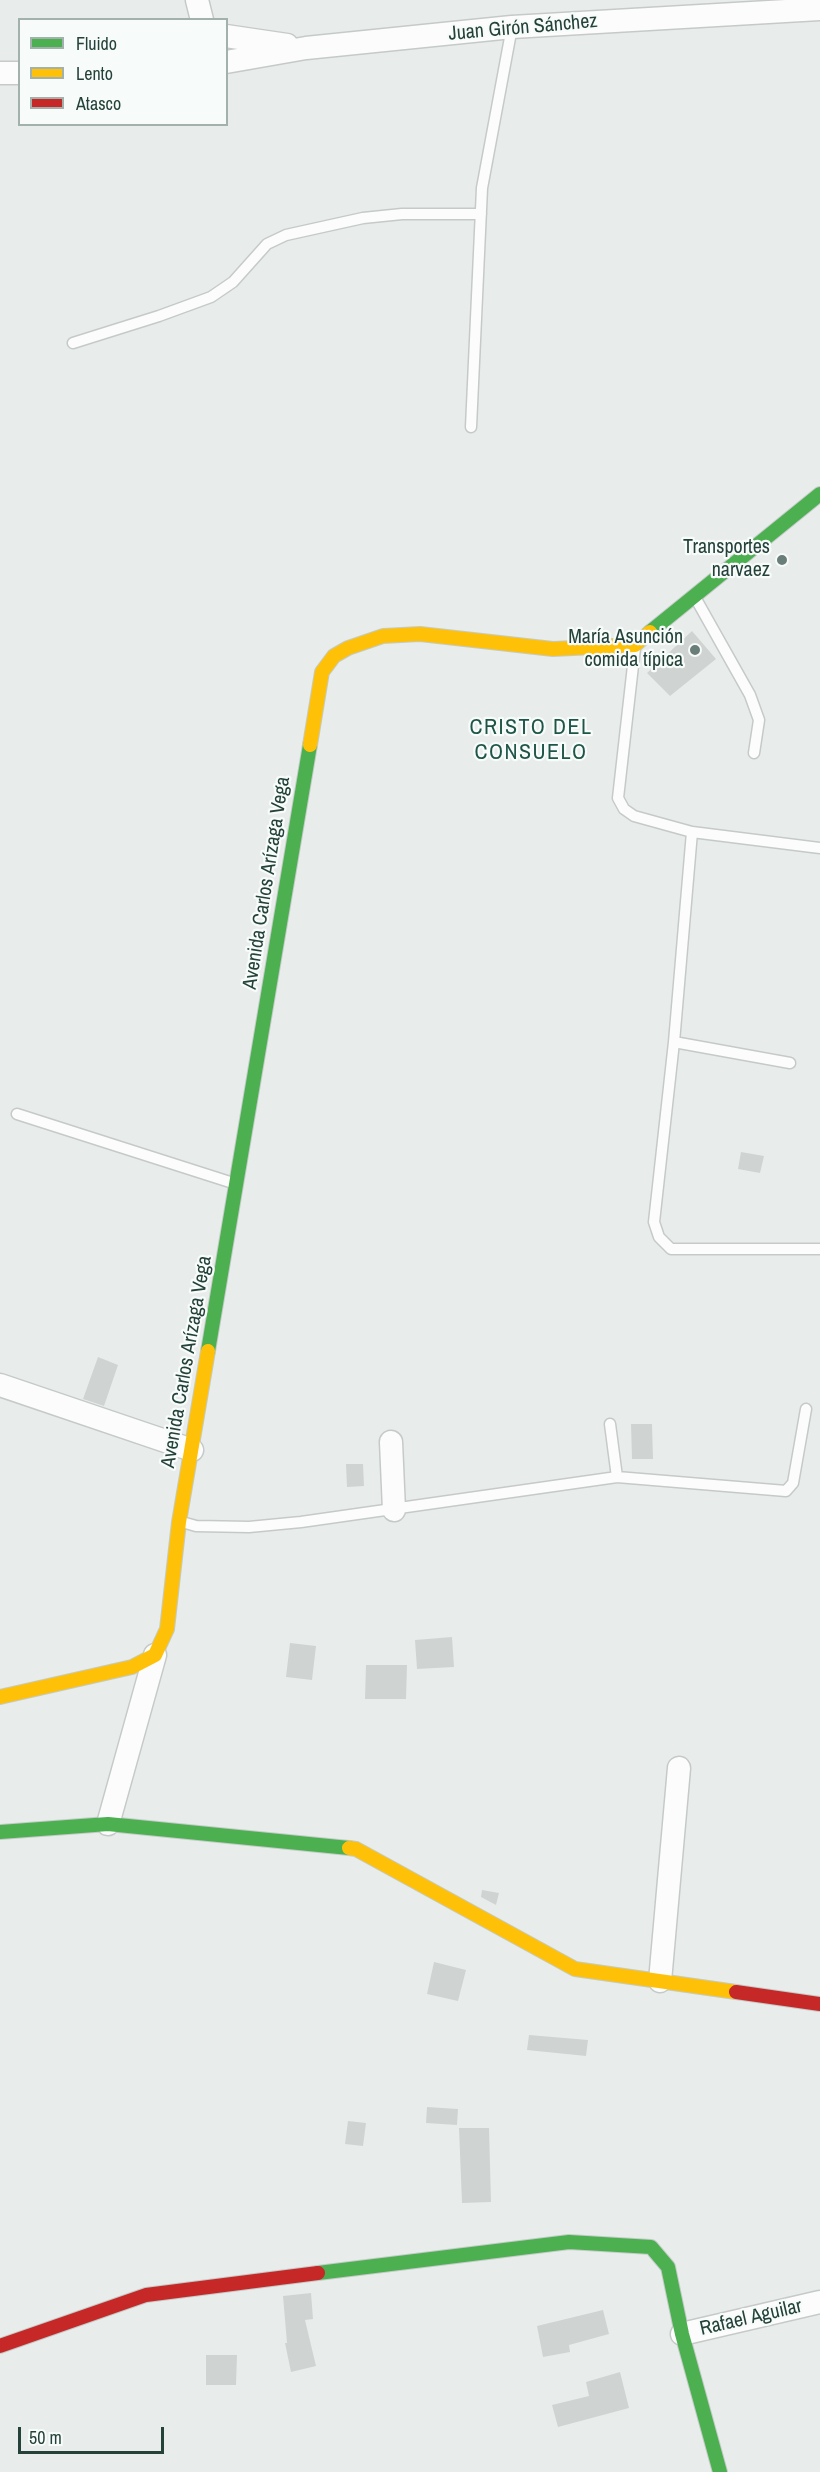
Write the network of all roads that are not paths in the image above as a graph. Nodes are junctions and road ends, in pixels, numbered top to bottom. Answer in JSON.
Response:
{"nodes":[{"id":1,"x":197,"y":0,"type":"edge"},
{"id":2,"x":820,"y":9,"type":"edge"},
{"id":3,"x":202,"y":18,"type":"edge"},
{"id":4,"x":512,"y":27,"type":"junction"},
{"id":5,"x":228,"y":36,"type":"edge"},
{"id":6,"x":306,"y":48,"type":"junction"},
{"id":7,"x":228,"y":62,"type":"edge"},
{"id":8,"x":0,"y":73,"type":"edge"},
{"id":9,"x":18,"y":73,"type":"edge"},
{"id":10,"x":481,"y":214,"type":"junction"},
{"id":11,"x":73,"y":343,"type":"dead end"},
{"id":12,"x":471,"y":427,"type":"dead end"},
{"id":13,"x":820,"y":494,"type":"edge"},
{"id":14,"x":694,"y":596,"type":"junction"},
{"id":15,"x":635,"y":645,"type":"junction"},
{"id":16,"x":754,"y":753,"type":"dead end"},
{"id":17,"x":692,"y":832,"type":"junction"},
{"id":18,"x":820,"y":848,"type":"edge"},
{"id":19,"x":674,"y":1042,"type":"junction"},
{"id":20,"x":790,"y":1063,"type":"dead end"},
{"id":21,"x":17,"y":1114,"type":"dead end"},
{"id":22,"x":236,"y":1184,"type":"junction"},
{"id":23,"x":820,"y":1249,"type":"edge"},
{"id":24,"x":0,"y":1385,"type":"edge"},
{"id":25,"x":806,"y":1409,"type":"dead end"},
{"id":26,"x":610,"y":1424,"type":"dead end"},
{"id":27,"x":391,"y":1442,"type":"dead end"},
{"id":28,"x":192,"y":1450,"type":"junction"},
{"id":29,"x":617,"y":1477,"type":"junction"},
{"id":30,"x":394,"y":1510,"type":"junction"},
{"id":31,"x":179,"y":1522,"type":"junction"},
{"id":32,"x":155,"y":1655,"type":"junction"},
{"id":33,"x":0,"y":1697,"type":"edge"},
{"id":34,"x":679,"y":1768,"type":"dead end"},
{"id":35,"x":108,"y":1824,"type":"junction"},
{"id":36,"x":0,"y":1832,"type":"edge"},
{"id":37,"x":660,"y":1981,"type":"junction"},
{"id":38,"x":820,"y":2004,"type":"edge"},
{"id":39,"x":820,"y":2302,"type":"edge"},
{"id":40,"x":682,"y":2334,"type":"junction"},
{"id":41,"x":0,"y":2346,"type":"edge"},
{"id":42,"x":720,"y":2472,"type":"edge"}],
"edges":[{"from":1,"to":3,"type":"street"},
{"from":2,"to":4,"type":"street","name":"Juan Girón Sánchez"},
{"from":4,"to":6,"type":"street","name":"Juan Girón Sánchez"},
{"from":4,"to":10,"type":"lane"},
{"from":5,"to":6,"type":"street"},
{"from":6,"to":7,"type":"street","name":"Juan Girón Sánchez"},
{"from":8,"to":9,"type":"street"},
{"from":10,"to":11,"type":"lane"},
{"from":10,"to":12,"type":"lane"},
{"from":13,"to":14,"type":"street"},
{"from":14,"to":15,"type":"street"},
{"from":14,"to":16,"type":"lane"},
{"from":15,"to":17,"type":"lane"},
{"from":15,"to":22,"type":"street","name":"Avenida Carlos Arízaga Vega"},
{"from":17,"to":18,"type":"lane"},
{"from":17,"to":19,"type":"lane"},
{"from":19,"to":20,"type":"lane"},
{"from":19,"to":23,"type":"lane"},
{"from":21,"to":22,"type":"lane"},
{"from":22,"to":28,"type":"street","name":"Avenida Carlos Arízaga Vega"},
{"from":24,"to":28,"type":"street"},
{"from":25,"to":29,"type":"lane"},
{"from":26,"to":29,"type":"lane"},
{"from":27,"to":30,"type":"street"},
{"from":28,"to":31,"type":"street","name":"Avenida Carlos Arízaga Vega"},
{"from":29,"to":30,"type":"lane"},
{"from":30,"to":31,"type":"lane"},
{"from":31,"to":32,"type":"street","name":"Avenida Carlos Arízaga Vega"},
{"from":32,"to":33,"type":"street"},
{"from":32,"to":35,"type":"street"},
{"from":34,"to":37,"type":"street"},
{"from":35,"to":36,"type":"street"},
{"from":35,"to":37,"type":"street"},
{"from":37,"to":38,"type":"street"},
{"from":39,"to":40,"type":"street","name":"Rafael Aguilar"},
{"from":40,"to":41,"type":"street"},
{"from":40,"to":42,"type":"street"}]}
